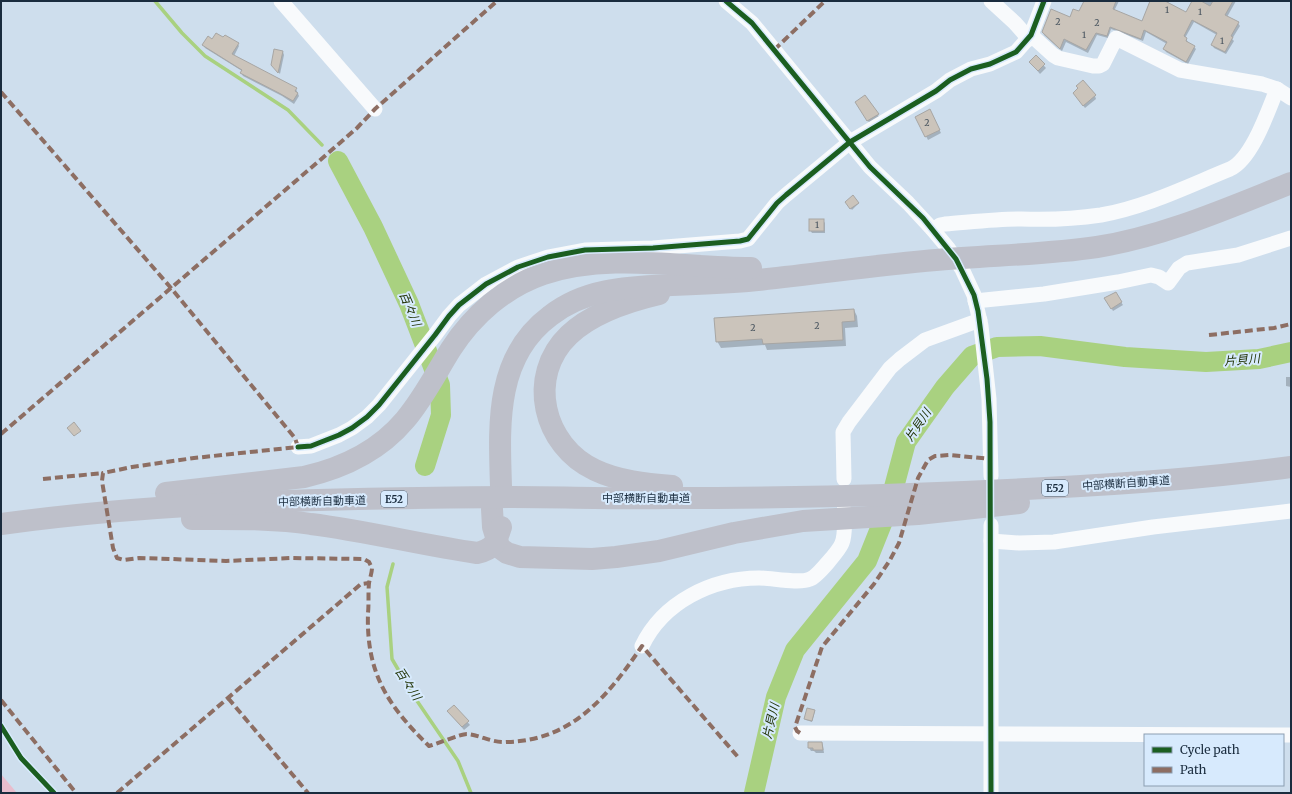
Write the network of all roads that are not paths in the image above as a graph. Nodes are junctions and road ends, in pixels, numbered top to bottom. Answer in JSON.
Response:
{"nodes":[{"id":1,"x":281,"y":1,"type":"edge"},
{"id":2,"x":726,"y":1,"type":"edge"},
{"id":3,"x":991,"y":1,"type":"edge"},
{"id":4,"x":1044,"y":1,"type":"edge"},
{"id":5,"x":1030,"y":37,"type":"junction"},
{"id":6,"x":1277,"y":90,"type":"junction"},
{"id":7,"x":1291,"y":98,"type":"edge"},
{"id":8,"x":375,"y":108,"type":"dead end"},
{"id":9,"x":850,"y":142,"type":"junction"},
{"id":10,"x":1291,"y":183,"type":"edge"},
{"id":11,"x":934,"y":230,"type":"junction"},
{"id":12,"x":1291,"y":238,"type":"edge"},
{"id":13,"x":731,"y":275,"type":"junction"},
{"id":14,"x":976,"y":300,"type":"junction"},
{"id":15,"x":981,"y":323,"type":"junction"},
{"id":16,"x":298,"y":447,"type":"dead end"},
{"id":17,"x":1291,"y":467,"type":"edge"},
{"id":18,"x":1184,"y":479,"type":"junction"},
{"id":19,"x":996,"y":483,"type":"junction"},
{"id":20,"x":496,"y":486,"type":"dead end"},
{"id":21,"x":845,"y":496,"type":"junction"},
{"id":22,"x":497,"y":509,"type":"dead end"},
{"id":23,"x":1291,"y":511,"type":"edge"},
{"id":24,"x":31,"y":520,"type":"junction"},
{"id":25,"x":1,"y":524,"type":"edge"},
{"id":26,"x":991,"y":525,"type":"dead end"},
{"id":27,"x":497,"y":539,"type":"junction"},
{"id":28,"x":991,"y":541,"type":"junction"},
{"id":29,"x":642,"y":646,"type":"dead end"},
{"id":30,"x":800,"y":733,"type":"dead end"},
{"id":31,"x":991,"y":734,"type":"junction"},
{"id":32,"x":1144,"y":735,"type":"edge"},
{"id":33,"x":991,"y":793,"type":"edge"}],
"edges":[{"from":1,"to":8,"type":"street"},
{"from":2,"to":9,"type":"street"},
{"from":3,"to":5,"type":"street"},
{"from":4,"to":5,"type":"street"},
{"from":5,"to":6,"type":"street"},
{"from":5,"to":9,"type":"street"},
{"from":6,"to":7,"type":"street"},
{"from":6,"to":11,"type":"street"},
{"from":9,"to":11,"type":"street"},
{"from":9,"to":16,"type":"street"},
{"from":10,"to":13,"type":"highway"},
{"from":11,"to":14,"type":"street"},
{"from":12,"to":14,"type":"street"},
{"from":13,"to":20,"type":"highway"},
{"from":13,"to":21,"type":"highway"},
{"from":13,"to":24,"type":"highway"},
{"from":14,"to":15,"type":"street"},
{"from":15,"to":19,"type":"street"},
{"from":15,"to":21,"type":"street"},
{"from":17,"to":18,"type":"highway","name":"中部横断自動車道","number":"E52"},
{"from":18,"to":19,"type":"highway","name":"中部横断自動車道","number":"E52"},
{"from":18,"to":21,"type":"highway"},
{"from":19,"to":21,"type":"highway","name":"中部横断自動車道","number":"E52"},
{"from":21,"to":24,"type":"highway","name":"中部横断自動車道","number":"E52"},
{"from":21,"to":27,"type":"highway"},
{"from":21,"to":29,"type":"street"},
{"from":22,"to":27,"type":"highway"},
{"from":23,"to":28,"type":"street"},
{"from":24,"to":25,"type":"highway","name":"中部横断自動車道","number":"E52"},
{"from":24,"to":27,"type":"highway"},
{"from":26,"to":28,"type":"street"},
{"from":28,"to":31,"type":"street"},
{"from":30,"to":31,"type":"street"},
{"from":31,"to":32,"type":"street"},
{"from":31,"to":33,"type":"street"}]}
